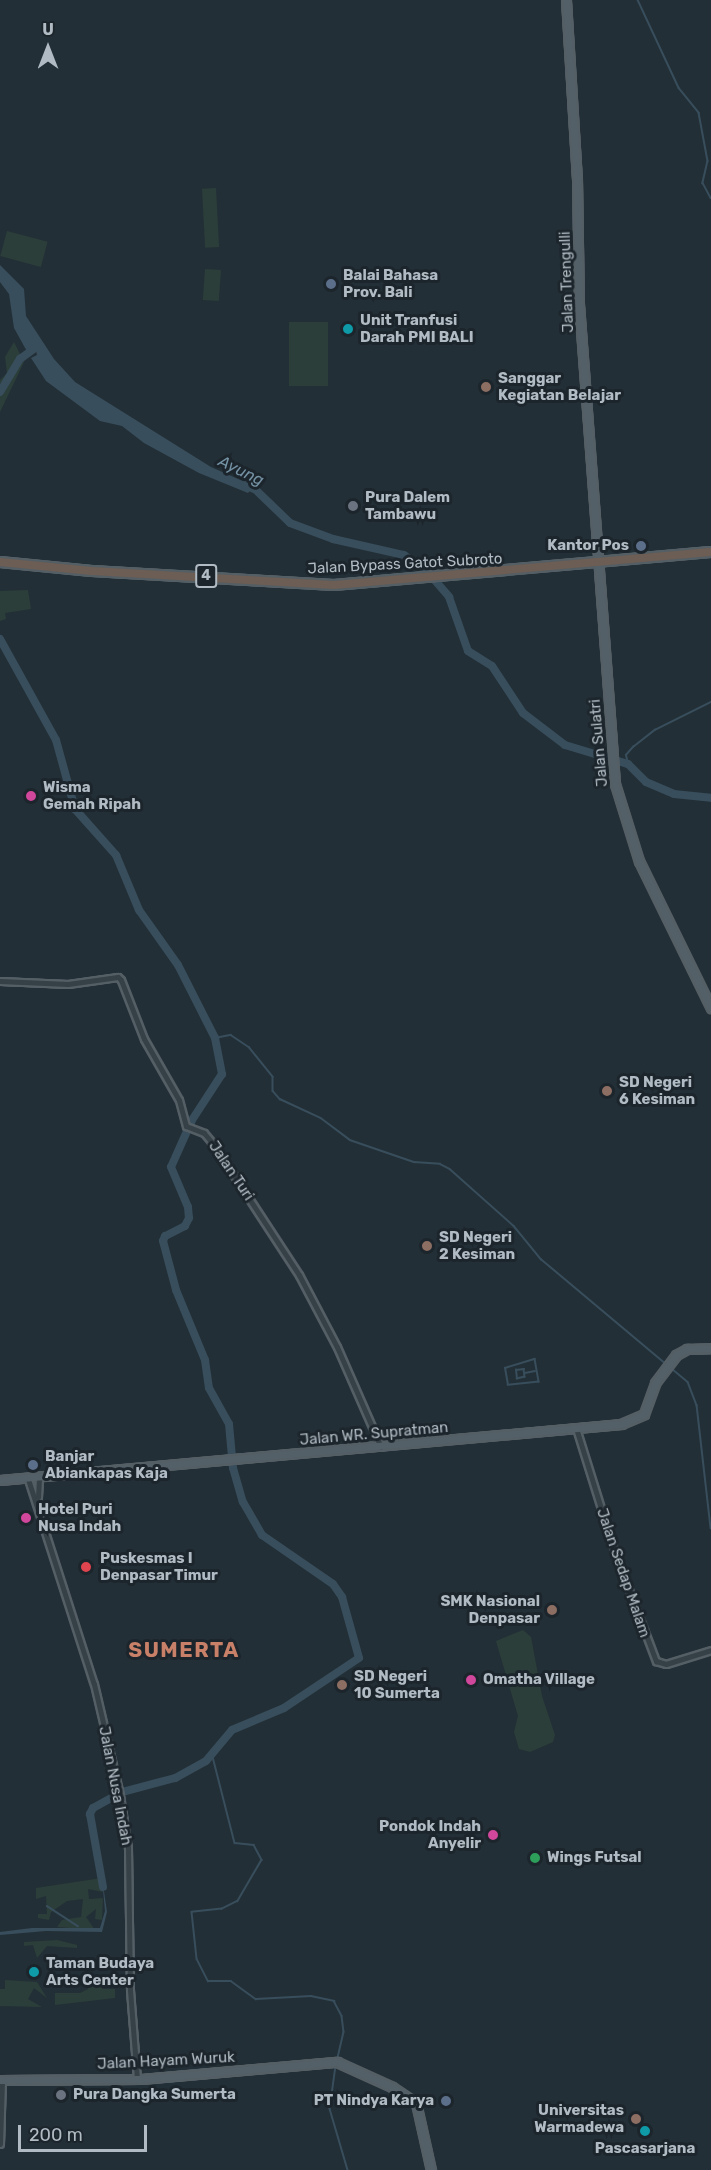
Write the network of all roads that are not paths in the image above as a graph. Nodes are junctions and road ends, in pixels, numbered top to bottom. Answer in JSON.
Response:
{"nodes":[{"id":1,"x":566,"y":0,"type":"edge"},
{"id":2,"x":711,"y":552,"type":"edge"},
{"id":3,"x":0,"y":562,"type":"edge"},
{"id":4,"x":597,"y":563,"type":"junction"},
{"id":5,"x":0,"y":981,"type":"edge"},
{"id":6,"x":711,"y":1008,"type":"edge"},
{"id":7,"x":711,"y":1348,"type":"edge"},
{"id":8,"x":576,"y":1428,"type":"junction"},
{"id":9,"x":381,"y":1447,"type":"junction"},
{"id":10,"x":39,"y":1478,"type":"junction"},
{"id":11,"x":28,"y":1479,"type":"junction"},
{"id":12,"x":0,"y":1480,"type":"edge"},
{"id":13,"x":38,"y":1502,"type":"junction"},
{"id":14,"x":711,"y":1650,"type":"edge"},
{"id":15,"x":137,"y":2079,"type":"junction"},
{"id":16,"x":1,"y":2080,"type":"edge"},
{"id":17,"x":0,"y":2144,"type":"edge"},
{"id":18,"x":431,"y":2170,"type":"edge"}],
"edges":[{"from":1,"to":4,"type":"main road","name":"Jalan Trengulli"},
{"from":2,"to":4,"type":"highway","number":"4"},
{"from":3,"to":4,"type":"highway","name":"Jalan Bypass Gatot Subroto","number":"4"},
{"from":4,"to":6,"type":"main road","name":"Jalan Sulatri"},
{"from":5,"to":9,"type":"street","name":"Jalan Turi"},
{"from":7,"to":8,"type":"main road","name":"Jalan WR. Supratman"},
{"from":8,"to":9,"type":"main road","name":"Jalan WR. Supratman"},
{"from":8,"to":14,"type":"street","name":"Jalan Sedap Malam"},
{"from":9,"to":10,"type":"main road","name":"Jalan WR. Supratman"},
{"from":10,"to":11,"type":"main road","name":"Jalan WR. Supratman"},
{"from":10,"to":13,"type":"street","name":"Jalan Nusa Indah"},
{"from":11,"to":12,"type":"main road","name":"Jalan WR. Supratman"},
{"from":11,"to":13,"type":"street","name":"Jalan Nusa Indah"},
{"from":13,"to":15,"type":"street","name":"Jalan Nusa Indah"},
{"from":15,"to":16,"type":"main road","name":"Jalan Hayam Wuruk"},
{"from":15,"to":18,"type":"main road","name":"Jalan Hayam Wuruk"},
{"from":16,"to":17,"type":"street"}]}
